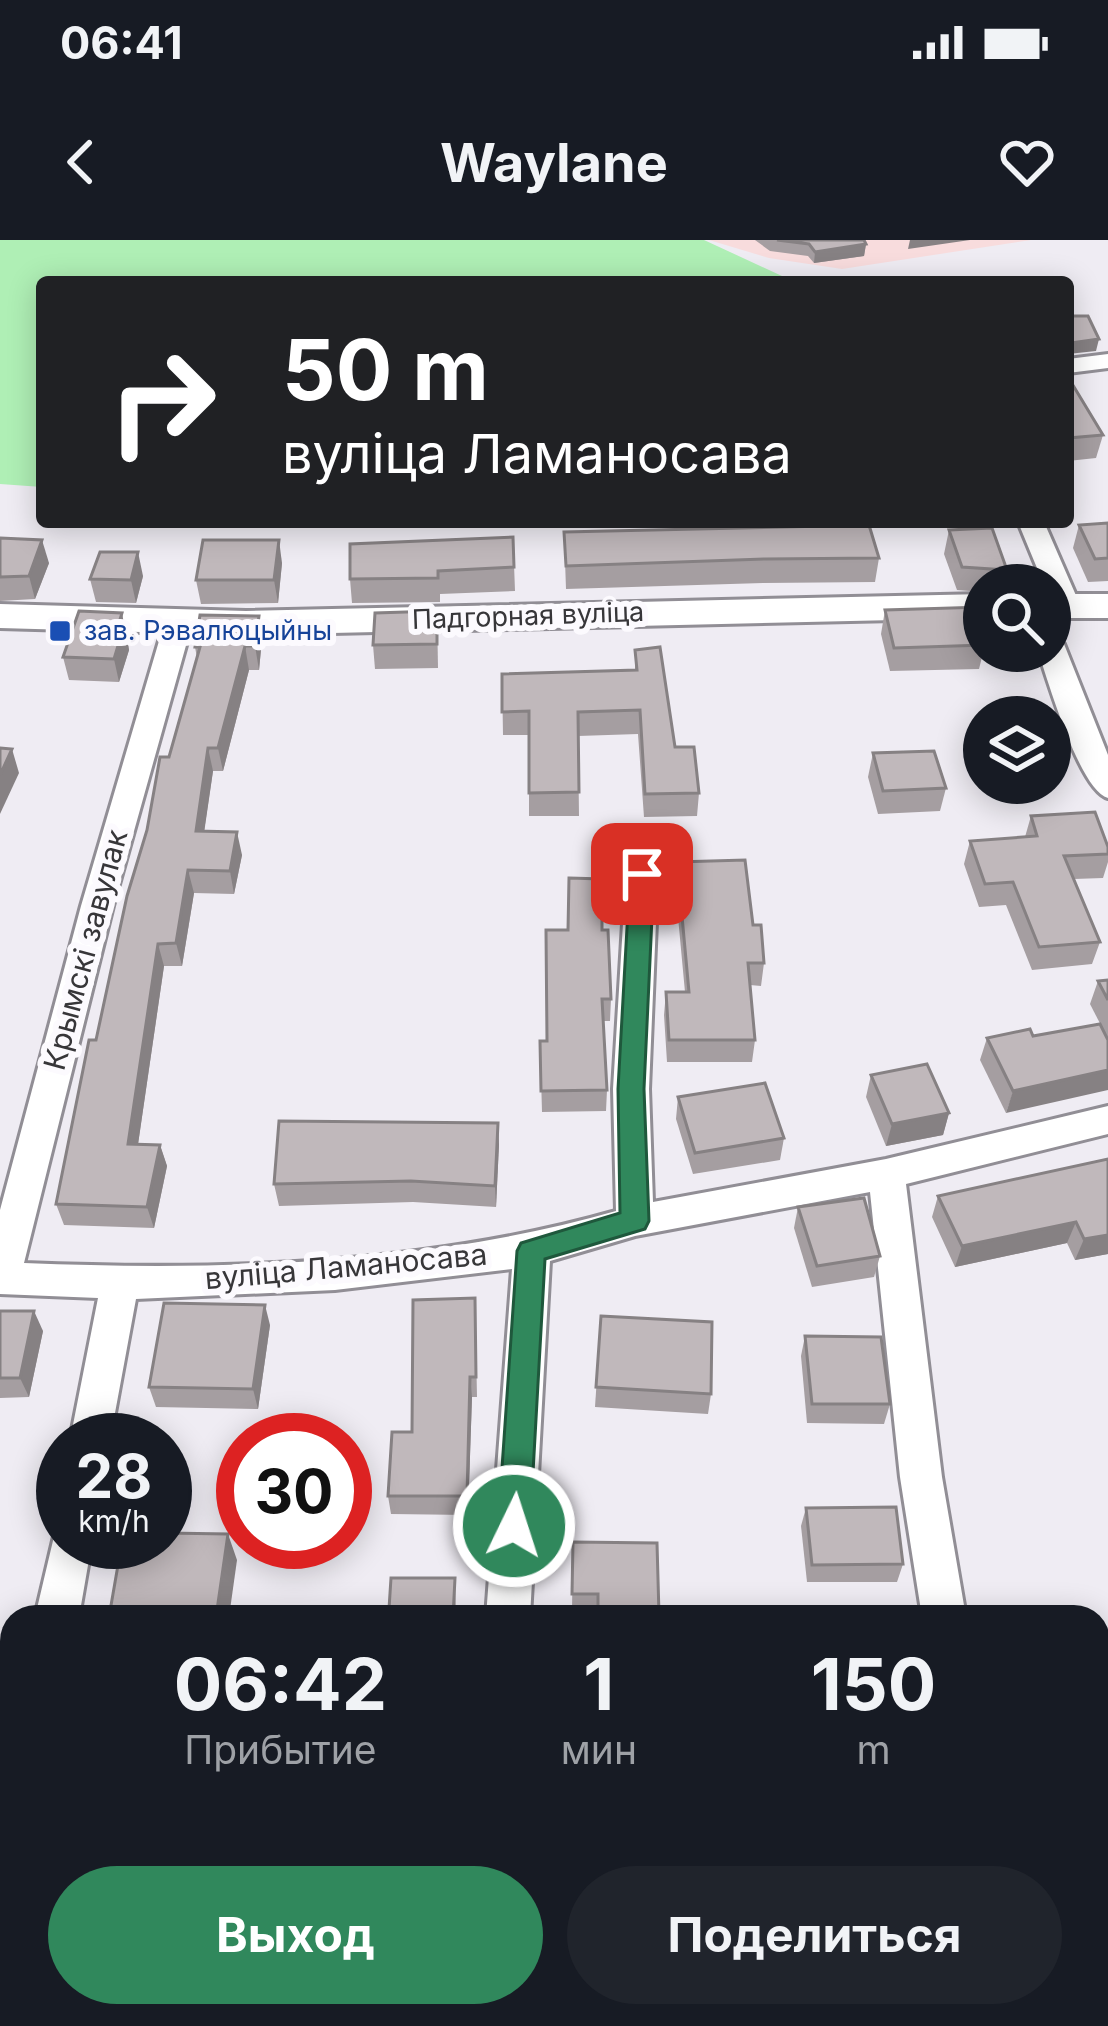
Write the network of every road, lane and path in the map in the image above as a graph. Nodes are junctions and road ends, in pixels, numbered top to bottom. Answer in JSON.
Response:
{"nodes":[{"id":1,"x":1108,"y":361,"type":"edge"},
{"id":2,"x":1074,"y":364,"type":"edge"},
{"id":3,"x":1032,"y":528,"type":"edge"},
{"id":4,"x":1044,"y":564,"type":"edge"},
{"id":5,"x":963,"y":606,"type":"edge"},
{"id":6,"x":1071,"y":606,"type":"edge"},
{"id":7,"x":1108,"y":606,"type":"edge"},
{"id":8,"x":0,"y":616,"type":"edge"},
{"id":9,"x":178,"y":624,"type":"junction"},
{"id":10,"x":1061,"y":672,"type":"edge"},
{"id":11,"x":1108,"y":788,"type":"edge"},
{"id":12,"x":642,"y":874,"type":"dead end"},
{"id":13,"x":1108,"y":1120,"type":"edge"},
{"id":14,"x":886,"y":1174,"type":"junction"},
{"id":15,"x":635,"y":1221,"type":"junction"},
{"id":16,"x":532,"y":1251,"type":"junction"},
{"id":17,"x":1,"y":1278,"type":"edge"},
{"id":18,"x":120,"y":1283,"type":"junction"},
{"id":19,"x":95,"y":1413,"type":"edge"},
{"id":20,"x":66,"y":1569,"type":"edge"},
{"id":21,"x":59,"y":1605,"type":"edge"},
{"id":22,"x":509,"y":1605,"type":"edge"},
{"id":23,"x":942,"y":1605,"type":"edge"}],
"edges":[{"from":1,"to":2,"type":"street"},
{"from":3,"to":4,"type":"street"},
{"from":5,"to":9,"type":"street","name":"Падгорная вуліца"},
{"from":6,"to":7,"type":"street"},
{"from":8,"to":9,"type":"street","name":"Падгорная вуліца"},
{"from":9,"to":17,"type":"street","name":"Крымскі завулак"},
{"from":10,"to":11,"type":"street"},
{"from":12,"to":15,"type":"street"},
{"from":13,"to":14,"type":"street","name":"вуліца Ламаносава"},
{"from":14,"to":15,"type":"street","name":"вуліца Ламаносава"},
{"from":14,"to":23,"type":"street"},
{"from":15,"to":16,"type":"street","name":"вуліца Ламаносава"},
{"from":16,"to":18,"type":"street","name":"вуліца Ламаносава"},
{"from":16,"to":22,"type":"street"},
{"from":17,"to":18,"type":"street","name":"вуліца Ламаносава"},
{"from":18,"to":19,"type":"street"},
{"from":20,"to":21,"type":"street"}]}
